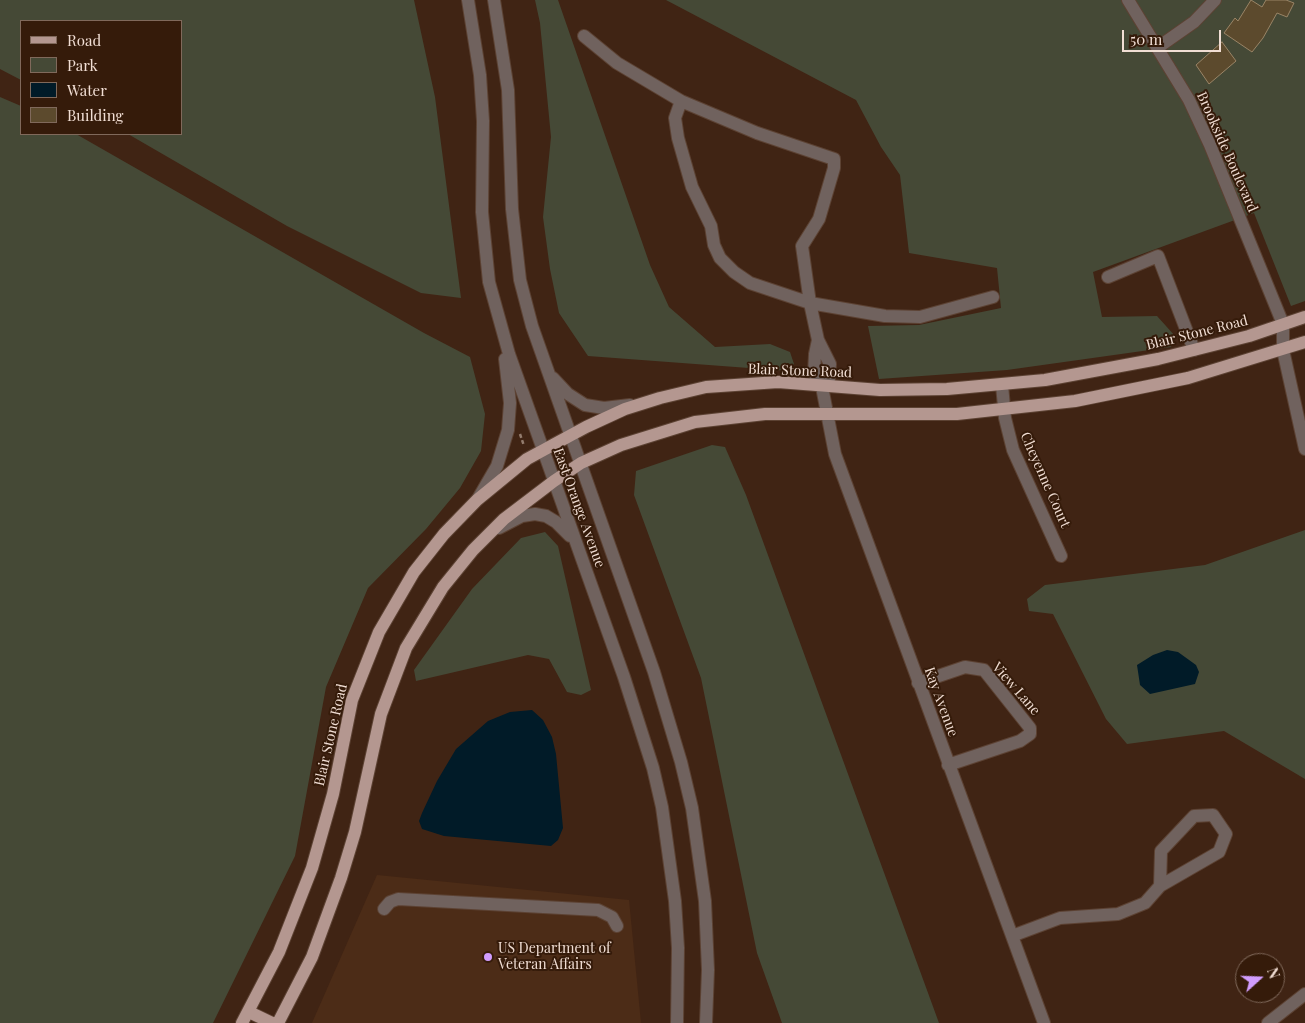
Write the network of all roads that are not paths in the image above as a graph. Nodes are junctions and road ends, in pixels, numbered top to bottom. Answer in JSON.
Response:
{"nodes":[{"id":1,"x":468,"y":0,"type":"edge"},
{"id":2,"x":494,"y":0,"type":"edge"},
{"id":3,"x":1128,"y":0,"type":"edge"},
{"id":4,"x":1215,"y":0,"type":"edge"},
{"id":5,"x":584,"y":36,"type":"dead end"},
{"id":6,"x":1157,"y":48,"type":"junction"},
{"id":7,"x":681,"y":100,"type":"junction"},
{"id":8,"x":1108,"y":277,"type":"dead end"},
{"id":9,"x":993,"y":297,"type":"dead end"},
{"id":10,"x":810,"y":302,"type":"junction"},
{"id":11,"x":1305,"y":316,"type":"edge"},
{"id":12,"x":1283,"y":324,"type":"junction"},
{"id":13,"x":500,"y":327,"type":"junction"},
{"id":14,"x":1305,"y":342,"type":"edge"},
{"id":15,"x":1194,"y":350,"type":"junction"},
{"id":16,"x":1283,"y":350,"type":"junction"},
{"id":17,"x":548,"y":372,"type":"junction"},
{"id":18,"x":1002,"y":385,"type":"junction"},
{"id":19,"x":822,"y":387,"type":"junction"},
{"id":20,"x":644,"y":403,"type":"junction"},
{"id":21,"x":1004,"y":410,"type":"junction"},
{"id":22,"x":827,"y":413,"type":"junction"},
{"id":23,"x":571,"y":434,"type":"junction"},
{"id":24,"x":1305,"y":449,"type":"edge"},
{"id":25,"x":543,"y":450,"type":"junction"},
{"id":26,"x":581,"y":463,"type":"junction"},
{"id":27,"x":554,"y":480,"type":"junction"},
{"id":28,"x":477,"y":500,"type":"junction"},
{"id":29,"x":488,"y":534,"type":"junction"},
{"id":30,"x":577,"y":546,"type":"junction"},
{"id":31,"x":1061,"y":556,"type":"dead end"},
{"id":32,"x":918,"y":684,"type":"junction"},
{"id":33,"x":948,"y":765,"type":"junction"},
{"id":34,"x":1160,"y":886,"type":"junction"},
{"id":35,"x":384,"y":909,"type":"dead end"},
{"id":36,"x":617,"y":926,"type":"dead end"},
{"id":37,"x":1012,"y":936,"type":"junction"},
{"id":38,"x":1305,"y":994,"type":"edge"},
{"id":39,"x":249,"y":1012,"type":"junction"},
{"id":40,"x":242,"y":1023,"type":"edge"},
{"id":41,"x":272,"y":1023,"type":"edge"},
{"id":42,"x":278,"y":1023,"type":"edge"},
{"id":43,"x":677,"y":1023,"type":"edge"},
{"id":44,"x":706,"y":1023,"type":"edge"},
{"id":45,"x":1044,"y":1023,"type":"edge"},
{"id":46,"x":1268,"y":1023,"type":"edge"}],
"edges":[{"from":1,"to":13,"type":"street","name":"East Orange Avenue"},
{"from":2,"to":17,"type":"street","name":"East Orange Avenue"},
{"from":3,"to":6,"type":"street","name":"Brookside Boulevard"},
{"from":4,"to":6,"type":"street"},
{"from":5,"to":7,"type":"street"},
{"from":6,"to":12,"type":"street","name":"Brookside Boulevard"},
{"from":7,"to":10,"type":"street"},
{"from":7,"to":10,"type":"street"},
{"from":8,"to":15,"type":"street"},
{"from":9,"to":10,"type":"street"},
{"from":10,"to":19,"type":"street","name":"Kay Avenue"},
{"from":11,"to":12,"type":"main road","name":"Blair Stone Road"},
{"from":12,"to":15,"type":"main road","name":"Blair Stone Road"},
{"from":12,"to":16,"type":"street"},
{"from":13,"to":25,"type":"street","name":"East Orange Avenue"},
{"from":13,"to":28,"type":"street"},
{"from":14,"to":16,"type":"main road"},
{"from":15,"to":18,"type":"main road","name":"Blair Stone Road"},
{"from":16,"to":21,"type":"main road"},
{"from":16,"to":24,"type":"street"},
{"from":17,"to":20,"type":"street"},
{"from":17,"to":23,"type":"street","name":"East Orange Avenue"},
{"from":18,"to":19,"type":"main road","name":"Blair Stone Road"},
{"from":18,"to":21,"type":"street","name":"Cheyenne Court"},
{"from":19,"to":20,"type":"main road","name":"Blair Stone Road"},
{"from":19,"to":22,"type":"street","name":"Kay Avenue"},
{"from":20,"to":23,"type":"main road","name":"Blair Stone Road"},
{"from":21,"to":22,"type":"main road"},
{"from":21,"to":31,"type":"street","name":"Cheyenne Court"},
{"from":22,"to":26,"type":"main road"},
{"from":22,"to":32,"type":"street","name":"Kay Avenue"},
{"from":23,"to":25,"type":"main road","name":"Blair Stone Road"},
{"from":23,"to":26,"type":"street","name":"East Orange Avenue"},
{"from":25,"to":27,"type":"street","name":"East Orange Avenue"},
{"from":25,"to":28,"type":"main road","name":"Blair Stone Road"},
{"from":26,"to":27,"type":"main road"},
{"from":26,"to":44,"type":"street","name":"East Orange Avenue"},
{"from":27,"to":29,"type":"main road"},
{"from":27,"to":30,"type":"street","name":"East Orange Avenue"},
{"from":28,"to":39,"type":"main road","name":"Blair Stone Road"},
{"from":29,"to":30,"type":"street"},
{"from":29,"to":42,"type":"main road"},
{"from":30,"to":43,"type":"street","name":"East Orange Avenue"},
{"from":32,"to":33,"type":"street","name":"Kay Avenue"},
{"from":32,"to":33,"type":"street","name":"View Lane"},
{"from":33,"to":37,"type":"street","name":"Kay Avenue"},
{"from":34,"to":34,"type":"street"},
{"from":34,"to":37,"type":"street"},
{"from":35,"to":36,"type":"street"},
{"from":37,"to":45,"type":"street","name":"Kay Avenue"},
{"from":38,"to":46,"type":"street"},
{"from":39,"to":40,"type":"main road","name":"Blair Stone Road"},
{"from":39,"to":41,"type":"main road"}]}
